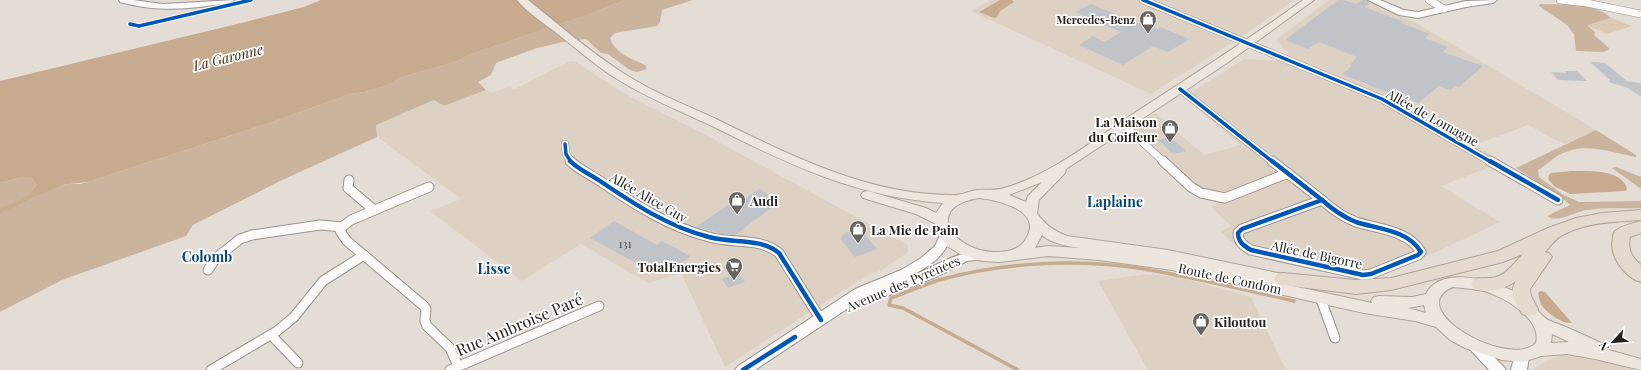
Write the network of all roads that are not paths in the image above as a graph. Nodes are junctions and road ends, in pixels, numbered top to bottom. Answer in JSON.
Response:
{"nodes":[{"id":1,"x":123,"y":0,"type":"edge"},
{"id":2,"x":230,"y":0,"type":"edge"},
{"id":3,"x":516,"y":0,"type":"edge"},
{"id":4,"x":522,"y":0,"type":"edge"},
{"id":5,"x":1143,"y":0,"type":"edge"},
{"id":6,"x":1309,"y":0,"type":"edge"},
{"id":7,"x":1372,"y":0,"type":"edge"},
{"id":8,"x":1429,"y":0,"type":"edge"},
{"id":9,"x":1493,"y":0,"type":"edge"},
{"id":10,"x":1560,"y":0,"type":"edge"},
{"id":11,"x":1444,"y":9,"type":"junction"},
{"id":12,"x":1641,"y":14,"type":"edge"},
{"id":13,"x":1248,"y":44,"type":"junction"},
{"id":14,"x":580,"y":49,"type":"junction"},
{"id":15,"x":1180,"y":89,"type":"junction"},
{"id":16,"x":1124,"y":126,"type":"junction"},
{"id":17,"x":565,"y":144,"type":"dead end"},
{"id":18,"x":1068,"y":162,"type":"junction"},
{"id":19,"x":1288,"y":173,"type":"junction"},
{"id":20,"x":349,"y":180,"type":"dead end"},
{"id":21,"x":429,"y":187,"type":"dead end"},
{"id":22,"x":991,"y":195,"type":"junction"},
{"id":23,"x":956,"y":200,"type":"junction"},
{"id":24,"x":1322,"y":200,"type":"junction"},
{"id":25,"x":1558,"y":200,"type":"dead end"},
{"id":26,"x":374,"y":210,"type":"junction"},
{"id":27,"x":1641,"y":215,"type":"edge"},
{"id":28,"x":1032,"y":216,"type":"junction"},
{"id":29,"x":941,"y":221,"type":"junction"},
{"id":30,"x":1641,"y":222,"type":"edge"},
{"id":31,"x":342,"y":227,"type":"junction"},
{"id":32,"x":1641,"y":227,"type":"edge"},
{"id":33,"x":1554,"y":232,"type":"junction"},
{"id":34,"x":946,"y":236,"type":"junction"},
{"id":35,"x":1016,"y":254,"type":"junction"},
{"id":36,"x":364,"y":255,"type":"junction"},
{"id":37,"x":980,"y":256,"type":"junction"},
{"id":38,"x":208,"y":270,"type":"dead end"},
{"id":39,"x":1641,"y":276,"type":"edge"},
{"id":40,"x":1283,"y":279,"type":"junction"},
{"id":41,"x":1480,"y":284,"type":"junction"},
{"id":42,"x":1320,"y":297,"type":"junction"},
{"id":43,"x":1430,"y":298,"type":"junction"},
{"id":44,"x":599,"y":306,"type":"dead end"},
{"id":45,"x":1529,"y":309,"type":"junction"},
{"id":46,"x":825,"y":317,"type":"junction"},
{"id":47,"x":1540,"y":322,"type":"junction"},
{"id":48,"x":1441,"y":323,"type":"junction"},
{"id":49,"x":271,"y":335,"type":"junction"},
{"id":50,"x":1335,"y":338,"type":"dead end"},
{"id":51,"x":1474,"y":346,"type":"junction"},
{"id":52,"x":1539,"y":350,"type":"junction"},
{"id":53,"x":1620,"y":359,"type":"junction"},
{"id":54,"x":298,"y":363,"type":"dead end"},
{"id":55,"x":1520,"y":363,"type":"edge"},
{"id":56,"x":1641,"y":365,"type":"edge"},
{"id":57,"x":454,"y":368,"type":"edge"},
{"id":58,"x":211,"y":370,"type":"edge"},
{"id":59,"x":743,"y":370,"type":"edge"},
{"id":60,"x":1498,"y":370,"type":"edge"}],
"edges":[{"from":1,"to":2,"type":"main road"},
{"from":3,"to":14,"type":"main road"},
{"from":4,"to":14,"type":"main road"},
{"from":5,"to":13,"type":"street","name":"Allée de Lomagne"},
{"from":6,"to":13,"type":"main road"},
{"from":7,"to":11,"type":"main road"},
{"from":8,"to":11,"type":"street"},
{"from":9,"to":11,"type":"main road"},
{"from":10,"to":12,"type":"street"},
{"from":13,"to":15,"type":"main road"},
{"from":13,"to":25,"type":"street","name":"Allée de Lomagne"},
{"from":14,"to":23,"type":"main road"},
{"from":14,"to":29,"type":"main road"},
{"from":15,"to":16,"type":"main road"},
{"from":15,"to":19,"type":"street","name":"Allée de Bigorre"},
{"from":16,"to":18,"type":"main road"},
{"from":16,"to":19,"type":"street"},
{"from":17,"to":46,"type":"street","name":"Allée Alice Guy"},
{"from":18,"to":22,"type":"main road"},
{"from":18,"to":28,"type":"main road"},
{"from":19,"to":24,"type":"street","name":"Allée de Bigorre"},
{"from":20,"to":26,"type":"street"},
{"from":21,"to":26,"type":"street"},
{"from":22,"to":23,"type":"main road"},
{"from":22,"to":28,"type":"main road"},
{"from":23,"to":29,"type":"main road"},
{"from":24,"to":24,"type":"street","name":"Allée de Bigorre"},
{"from":26,"to":31,"type":"street"},
{"from":27,"to":33,"type":"highway"},
{"from":28,"to":35,"type":"main road"},
{"from":28,"to":40,"type":"main road","name":"Route de Condom"},
{"from":29,"to":34,"type":"main road"},
{"from":30,"to":45,"type":"highway"},
{"from":31,"to":36,"type":"street"},
{"from":31,"to":38,"type":"street"},
{"from":32,"to":39,"type":"highway"},
{"from":33,"to":40,"type":"highway"},
{"from":33,"to":41,"type":"highway"},
{"from":34,"to":37,"type":"main road"},
{"from":34,"to":46,"type":"main road","name":"Avenue des Pyrénées"},
{"from":35,"to":37,"type":"main road"},
{"from":35,"to":42,"type":"main road","name":"Route de Condom"},
{"from":36,"to":49,"type":"street"},
{"from":36,"to":57,"type":"street"},
{"from":37,"to":46,"type":"main road","name":"Avenue des Pyrénées"},
{"from":40,"to":43,"type":"main road","name":"Route de Condom"},
{"from":41,"to":43,"type":"main road"},
{"from":41,"to":45,"type":"main road"},
{"from":42,"to":48,"type":"main road","name":"Route de Condom"},
{"from":42,"to":50,"type":"street"},
{"from":43,"to":48,"type":"main road"},
{"from":44,"to":57,"type":"street","name":"Rue Ambroise Paré"},
{"from":45,"to":47,"type":"main road"},
{"from":46,"to":59,"type":"main road","name":"Avenue des Pyrénées"},
{"from":47,"to":52,"type":"main road"},
{"from":47,"to":53,"type":"main road"},
{"from":48,"to":51,"type":"main road"},
{"from":49,"to":54,"type":"street"},
{"from":49,"to":58,"type":"street"},
{"from":51,"to":55,"type":"main road"},
{"from":51,"to":60,"type":"main road"},
{"from":52,"to":53,"type":"main road"},
{"from":52,"to":55,"type":"main road"},
{"from":53,"to":56,"type":"main road"}]}
